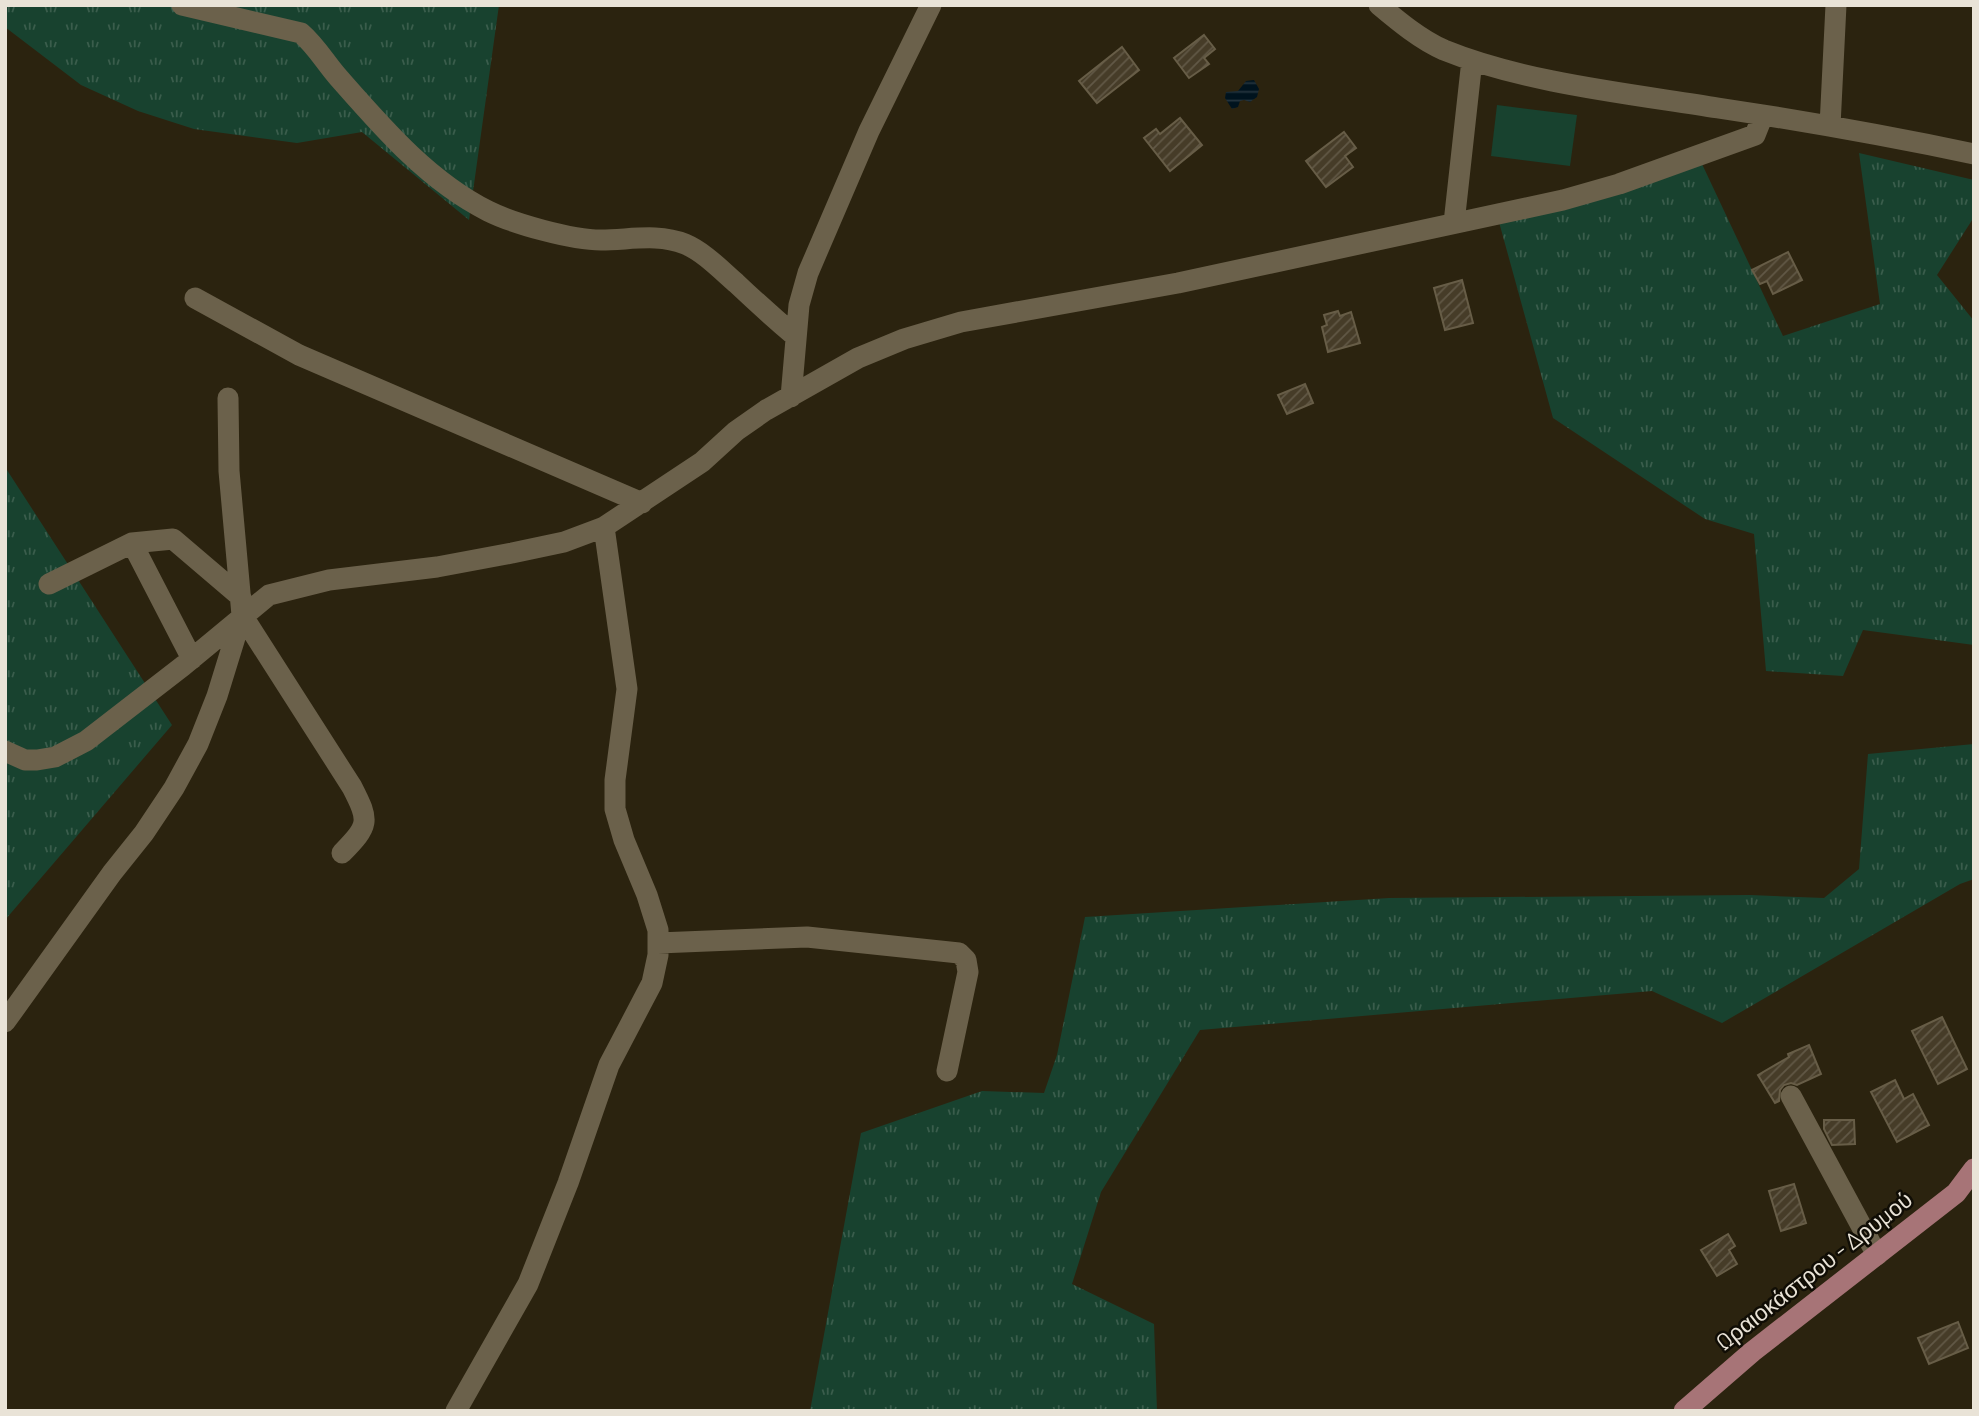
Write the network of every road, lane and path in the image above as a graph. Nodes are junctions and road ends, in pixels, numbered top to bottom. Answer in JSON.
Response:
{"nodes":[{"id":1,"x":183,"y":5,"type":"edge"},
{"id":2,"x":932,"y":5,"type":"edge"},
{"id":3,"x":1379,"y":5,"type":"edge"},
{"id":4,"x":1836,"y":5,"type":"edge"},
{"id":5,"x":1472,"y":60,"type":"junction"},
{"id":6,"x":1763,"y":115,"type":"junction"},
{"id":7,"x":1830,"y":126,"type":"junction"},
{"id":8,"x":1974,"y":154,"type":"edge"},
{"id":9,"x":1454,"y":223,"type":"junction"},
{"id":10,"x":195,"y":298,"type":"dead end"},
{"id":11,"x":795,"y":336,"type":"junction"},
{"id":12,"x":791,"y":397,"type":"junction"},
{"id":13,"x":228,"y":398,"type":"dead end"},
{"id":14,"x":642,"y":503,"type":"junction"},
{"id":15,"x":604,"y":527,"type":"junction"},
{"id":16,"x":132,"y":543,"type":"junction"},
{"id":17,"x":49,"y":584,"type":"dead end"},
{"id":18,"x":242,"y":606,"type":"junction"},
{"id":19,"x":192,"y":659,"type":"junction"},
{"id":20,"x":5,"y":751,"type":"edge"},
{"id":21,"x":342,"y":853,"type":"dead end"},
{"id":22,"x":658,"y":943,"type":"junction"},
{"id":23,"x":5,"y":1022,"type":"edge"},
{"id":24,"x":947,"y":1071,"type":"dead end"},
{"id":25,"x":1791,"y":1096,"type":"dead end"},
{"id":26,"x":1974,"y":1169,"type":"edge"},
{"id":27,"x":1877,"y":1255,"type":"junction"},
{"id":28,"x":456,"y":1411,"type":"edge"},
{"id":29,"x":1684,"y":1411,"type":"edge"}],
"edges":[{"from":1,"to":11,"type":"street"},
{"from":2,"to":11,"type":"street"},
{"from":3,"to":5,"type":"street"},
{"from":4,"to":7,"type":"street"},
{"from":5,"to":6,"type":"street"},
{"from":5,"to":9,"type":"street"},
{"from":6,"to":7,"type":"street"},
{"from":6,"to":9,"type":"street"},
{"from":7,"to":8,"type":"street"},
{"from":9,"to":12,"type":"street"},
{"from":10,"to":14,"type":"street"},
{"from":11,"to":12,"type":"street"},
{"from":12,"to":14,"type":"street"},
{"from":13,"to":18,"type":"street"},
{"from":14,"to":15,"type":"street"},
{"from":15,"to":18,"type":"street"},
{"from":15,"to":22,"type":"street"},
{"from":16,"to":17,"type":"street"},
{"from":16,"to":18,"type":"street"},
{"from":16,"to":19,"type":"street"},
{"from":18,"to":19,"type":"street"},
{"from":18,"to":21,"type":"street"},
{"from":18,"to":23,"type":"street"},
{"from":19,"to":20,"type":"street"},
{"from":22,"to":24,"type":"street"},
{"from":22,"to":28,"type":"street"},
{"from":25,"to":27,"type":"street"},
{"from":26,"to":27,"type":"main road","name":"Ωραιοκάστρου - Δρυμού"},
{"from":27,"to":29,"type":"main road","name":"Ωραιοκάστρου - Δρυμού"}]}
